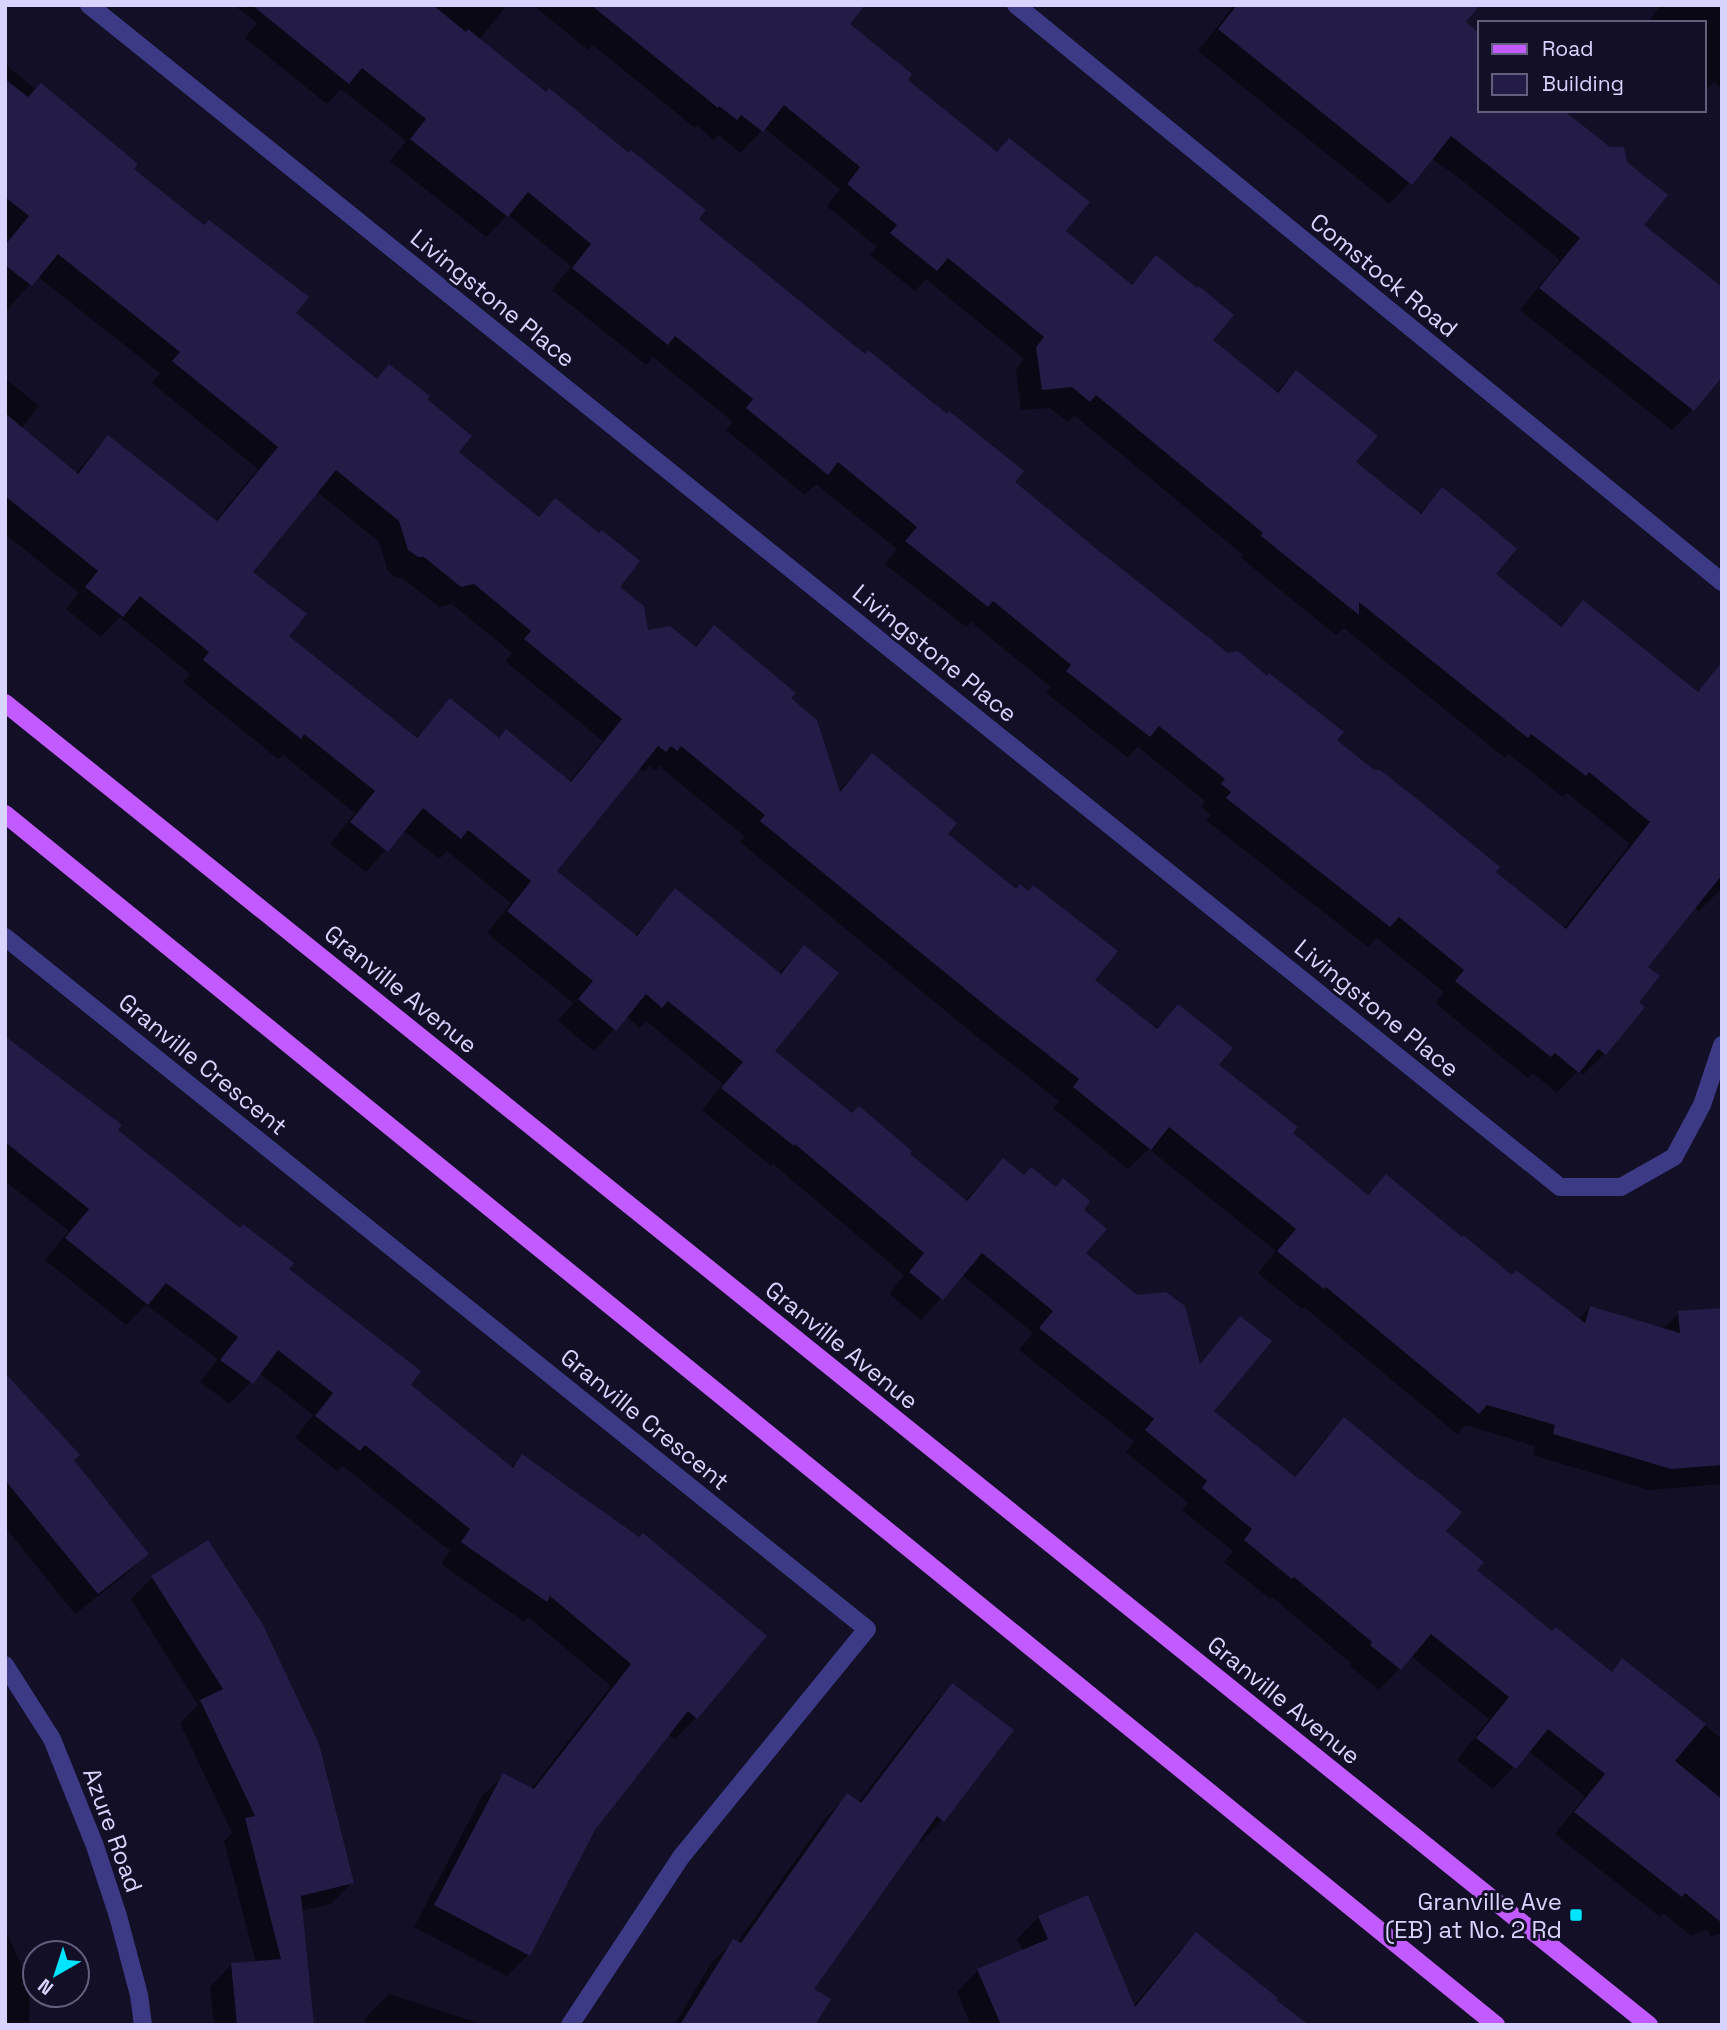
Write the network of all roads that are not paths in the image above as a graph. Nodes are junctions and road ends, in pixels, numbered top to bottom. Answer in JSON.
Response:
{"nodes":[{"id":1,"x":89,"y":5,"type":"edge"},
{"id":2,"x":1016,"y":5,"type":"edge"},
{"id":3,"x":1722,"y":582,"type":"edge"},
{"id":4,"x":5,"y":703,"type":"edge"},
{"id":5,"x":5,"y":814,"type":"edge"},
{"id":6,"x":5,"y":937,"type":"edge"},
{"id":7,"x":1722,"y":1045,"type":"edge"},
{"id":8,"x":5,"y":1665,"type":"edge"},
{"id":9,"x":143,"y":2025,"type":"edge"},
{"id":10,"x":570,"y":2025,"type":"edge"},
{"id":11,"x":1496,"y":2025,"type":"edge"},
{"id":12,"x":1649,"y":2025,"type":"edge"}],
"edges":[{"from":1,"to":7,"type":"street","name":"Livingstone Place"},
{"from":2,"to":3,"type":"street","name":"Comstock Road"},
{"from":4,"to":12,"type":"main road","name":"Granville Avenue"},
{"from":5,"to":11,"type":"main road"},
{"from":6,"to":10,"type":"street","name":"Granville Crescent"},
{"from":8,"to":9,"type":"street","name":"Azure Road"}]}
